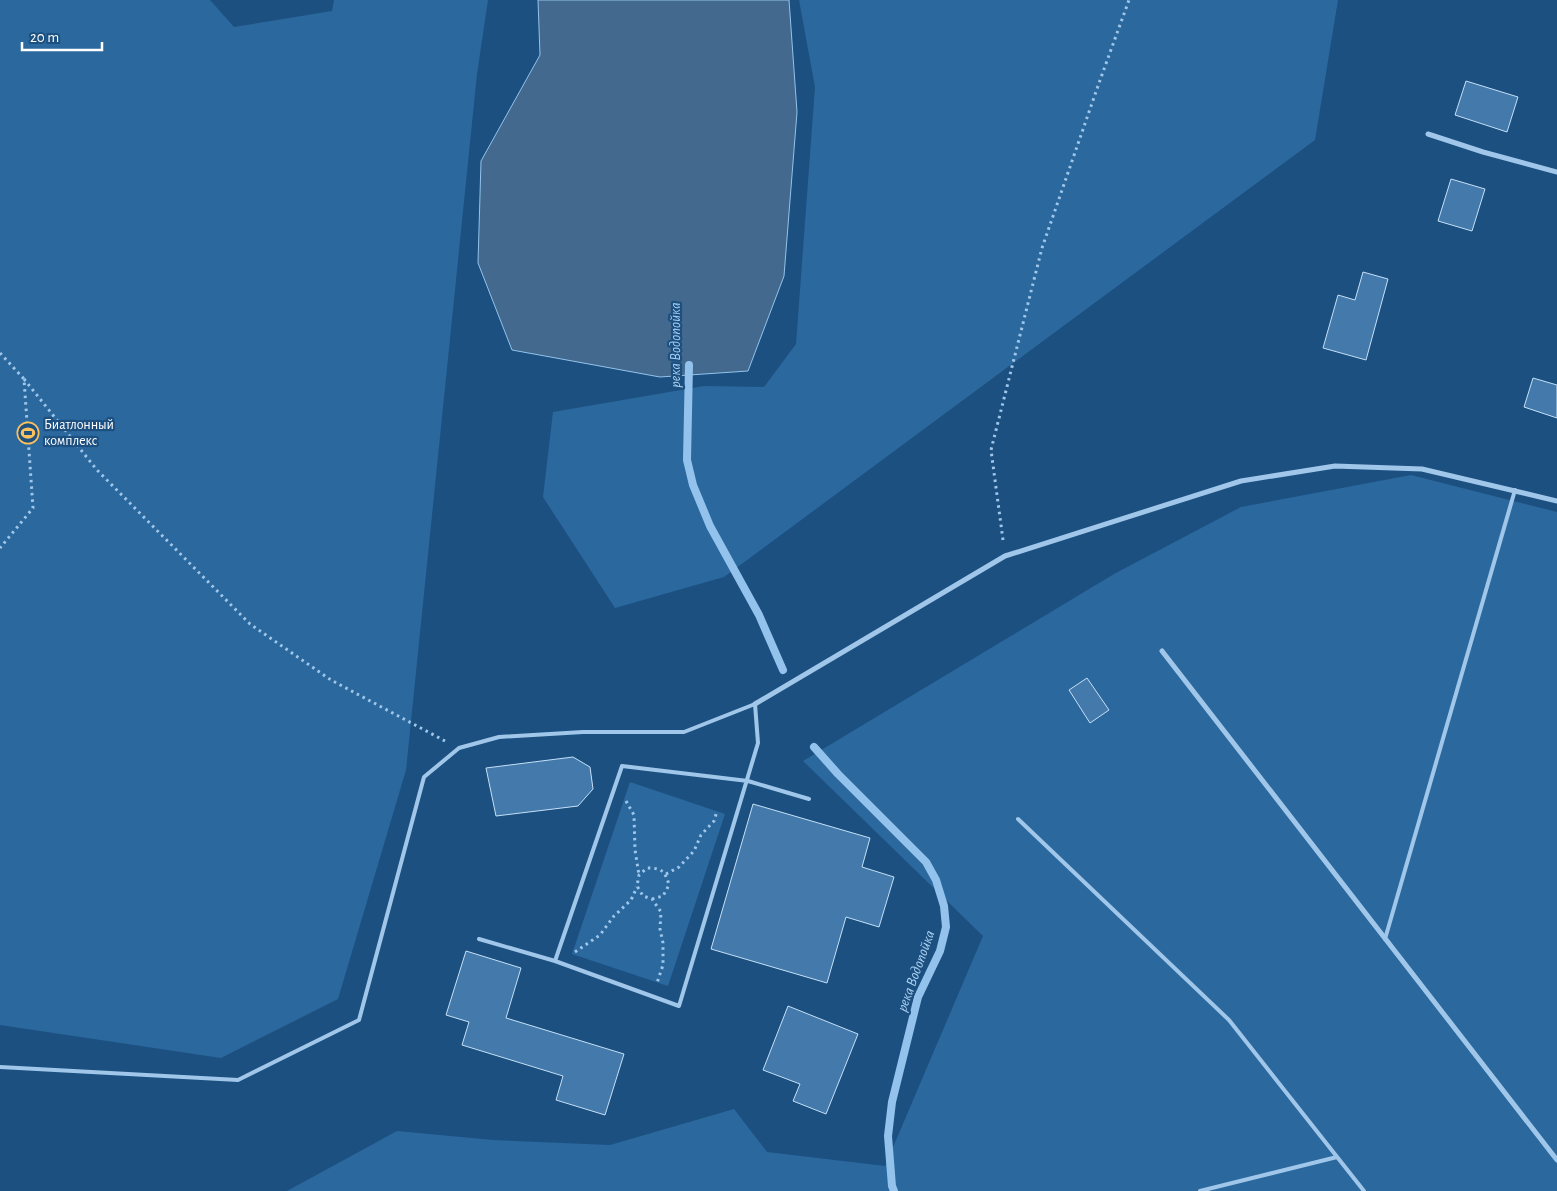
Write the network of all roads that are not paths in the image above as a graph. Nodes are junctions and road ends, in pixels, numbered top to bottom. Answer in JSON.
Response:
{"nodes":[{"id":1,"x":1428,"y":134,"type":"dead end"},
{"id":2,"x":1557,"y":172,"type":"edge"},
{"id":3,"x":1515,"y":490,"type":"junction"},
{"id":4,"x":1557,"y":501,"type":"edge"},
{"id":5,"x":1162,"y":651,"type":"dead end"},
{"id":6,"x":755,"y":704,"type":"junction"},
{"id":7,"x":748,"y":780,"type":"junction"},
{"id":8,"x":809,"y":799,"type":"dead end"},
{"id":9,"x":1018,"y":819,"type":"dead end"},
{"id":10,"x":479,"y":939,"type":"dead end"},
{"id":11,"x":1385,"y":939,"type":"junction"},
{"id":12,"x":555,"y":961,"type":"junction"},
{"id":13,"x":0,"y":1066,"type":"edge"},
{"id":14,"x":1337,"y":1157,"type":"junction"},
{"id":15,"x":1557,"y":1160,"type":"edge"},
{"id":16,"x":1200,"y":1191,"type":"edge"},
{"id":17,"x":1364,"y":1191,"type":"edge"}],
"edges":[{"from":1,"to":2,"type":"street"},
{"from":3,"to":4,"type":"street"},
{"from":3,"to":6,"type":"street"},
{"from":3,"to":11,"type":"lane"},
{"from":5,"to":11,"type":"street"},
{"from":6,"to":7,"type":"lane"},
{"from":6,"to":13,"type":"lane"},
{"from":7,"to":8,"type":"lane"},
{"from":7,"to":12,"type":"lane"},
{"from":7,"to":12,"type":"lane"},
{"from":9,"to":14,"type":"lane"},
{"from":10,"to":12,"type":"lane"},
{"from":11,"to":15,"type":"street"},
{"from":14,"to":16,"type":"lane"},
{"from":14,"to":17,"type":"lane"}]}
